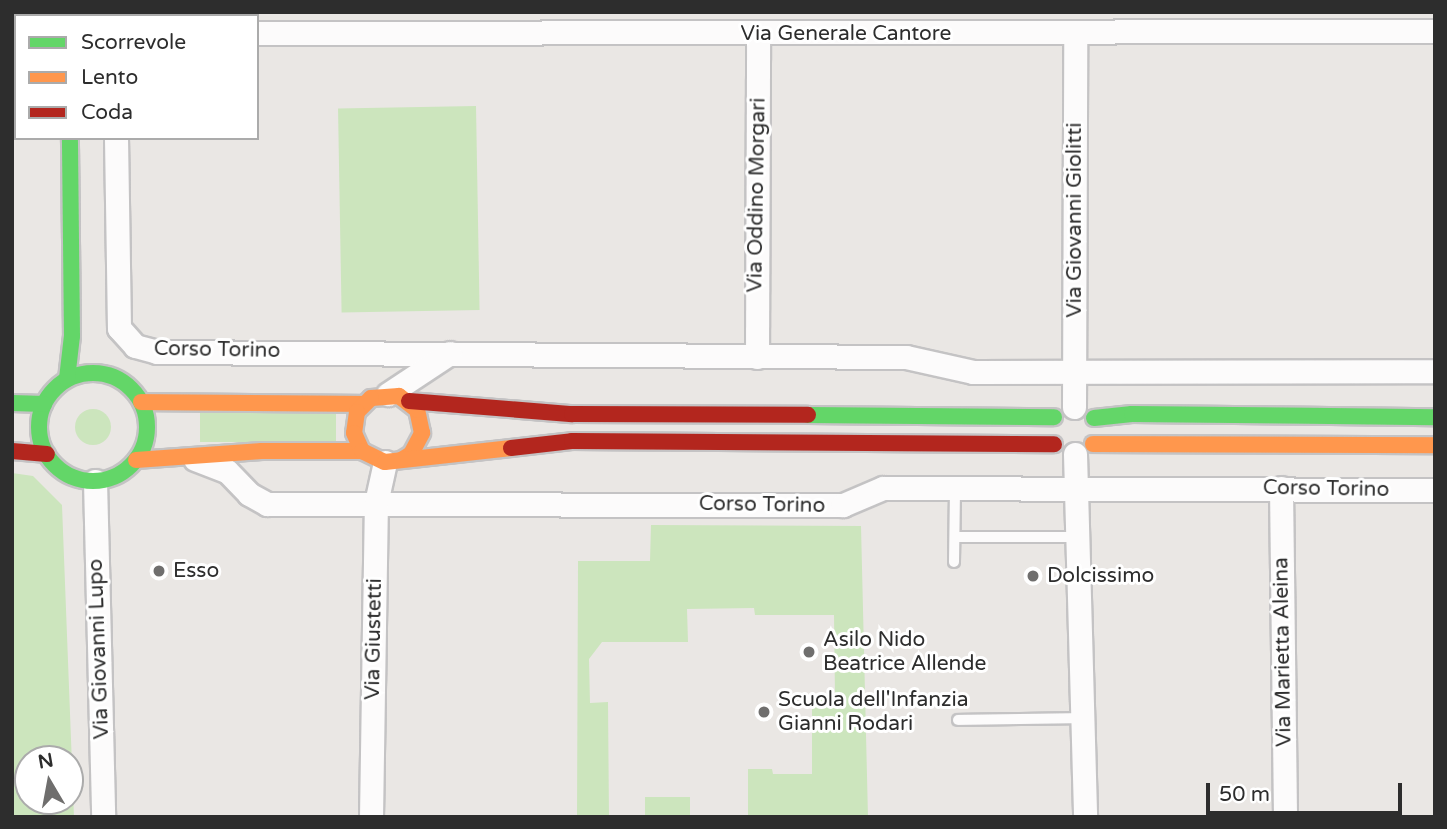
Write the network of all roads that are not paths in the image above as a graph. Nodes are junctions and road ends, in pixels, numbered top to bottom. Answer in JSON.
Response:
{"nodes":[{"id":1,"x":507,"y":12,"type":"edge"},
{"id":2,"x":348,"y":22,"type":"edge"},
{"id":3,"x":1435,"y":31,"type":"edge"},
{"id":4,"x":259,"y":33,"type":"edge"},
{"id":5,"x":496,"y":33,"type":"junction"},
{"id":6,"x":1074,"y":33,"type":"junction"},
{"id":7,"x":758,"y":34,"type":"junction"},
{"id":8,"x":70,"y":140,"type":"edge"},
{"id":9,"x":116,"y":140,"type":"edge"},
{"id":10,"x":450,"y":353,"type":"junction"},
{"id":11,"x":757,"y":357,"type":"junction"},
{"id":12,"x":1076,"y":371,"type":"junction"},
{"id":13,"x":1435,"y":371,"type":"edge"},
{"id":14,"x":67,"y":379,"type":"junction"},
{"id":15,"x":399,"y":398,"type":"junction"},
{"id":16,"x":141,"y":402,"type":"junction"},
{"id":17,"x":12,"y":403,"type":"edge"},
{"id":18,"x":44,"y":404,"type":"junction"},
{"id":19,"x":363,"y":404,"type":"junction"},
{"id":20,"x":1064,"y":412,"type":"junction"},
{"id":21,"x":1435,"y":417,"type":"edge"},
{"id":22,"x":1094,"y":418,"type":"junction"},
{"id":23,"x":1435,"y":445,"type":"edge"},
{"id":24,"x":1074,"y":447,"type":"junction"},
{"id":25,"x":12,"y":451,"type":"edge"},
{"id":26,"x":362,"y":451,"type":"junction"},
{"id":27,"x":47,"y":454,"type":"junction"},
{"id":28,"x":186,"y":455,"type":"junction"},
{"id":29,"x":136,"y":460,"type":"junction"},
{"id":30,"x":393,"y":461,"type":"junction"},
{"id":31,"x":95,"y":481,"type":"junction"},
{"id":32,"x":955,"y":488,"type":"junction"},
{"id":33,"x":1075,"y":488,"type":"junction"},
{"id":34,"x":1281,"y":488,"type":"junction"},
{"id":35,"x":1435,"y":490,"type":"edge"},
{"id":36,"x":376,"y":503,"type":"junction"},
{"id":37,"x":954,"y":537,"type":"junction"},
{"id":38,"x":1077,"y":537,"type":"junction"},
{"id":39,"x":954,"y":562,"type":"dead end"},
{"id":40,"x":1082,"y":718,"type":"junction"},
{"id":41,"x":958,"y":720,"type":"dead end"},
{"id":42,"x":103,"y":817,"type":"edge"},
{"id":43,"x":371,"y":817,"type":"edge"},
{"id":44,"x":1085,"y":817,"type":"edge"},
{"id":45,"x":1285,"y":817,"type":"edge"}],
"edges":[{"from":1,"to":5,"type":"street"},
{"from":2,"to":4,"type":"street","name":"Via Generale Cantore"},
{"from":2,"to":5,"type":"street","name":"Via Generale Cantore"},
{"from":3,"to":6,"type":"street","name":"Via Generale Cantore"},
{"from":5,"to":7,"type":"street","name":"Via Generale Cantore"},
{"from":6,"to":7,"type":"street","name":"Via Generale Cantore"},
{"from":6,"to":12,"type":"street","name":"Via Giovanni Giolitti"},
{"from":7,"to":11,"type":"street","name":"Via Oddino Morgari"},
{"from":8,"to":14,"type":"street"},
{"from":9,"to":10,"type":"street","name":"Corso Torino"},
{"from":10,"to":11,"type":"street","name":"Corso Torino"},
{"from":10,"to":15,"type":"street"},
{"from":11,"to":12,"type":"street","name":"Corso Torino"},
{"from":12,"to":13,"type":"street","name":"Corso Torino"},
{"from":12,"to":20,"type":"street","name":"Via Giovanni Giolitti"},
{"from":14,"to":16,"type":"street"},
{"from":14,"to":18,"type":"street"},
{"from":15,"to":19,"type":"street"},
{"from":15,"to":20,"type":"street"},
{"from":15,"to":30,"type":"street"},
{"from":16,"to":19,"type":"street"},
{"from":16,"to":29,"type":"street"},
{"from":17,"to":18,"type":"street"},
{"from":18,"to":27,"type":"street"},
{"from":19,"to":26,"type":"street"},
{"from":20,"to":22,"type":"street"},
{"from":20,"to":24,"type":"street"},
{"from":21,"to":22,"type":"street"},
{"from":22,"to":24,"type":"street"},
{"from":23,"to":24,"type":"street","name":"Corso Torino"},
{"from":24,"to":30,"type":"street","name":"Corso Torino"},
{"from":24,"to":33,"type":"street"},
{"from":25,"to":27,"type":"street"},
{"from":26,"to":28,"type":"street","name":"Corso Torino"},
{"from":26,"to":30,"type":"street","name":"Corso Torino"},
{"from":27,"to":31,"type":"street"},
{"from":28,"to":29,"type":"street","name":"Corso Torino"},
{"from":28,"to":36,"type":"street","name":"Corso Torino"},
{"from":29,"to":31,"type":"street"},
{"from":30,"to":36,"type":"street","name":"Via Giustetti"},
{"from":31,"to":42,"type":"street","name":"Via Giovanni Lupo"},
{"from":32,"to":33,"type":"street","name":"Corso Torino"},
{"from":32,"to":36,"type":"street","name":"Corso Torino"},
{"from":32,"to":37,"type":"lane"},
{"from":33,"to":34,"type":"street","name":"Corso Torino"},
{"from":33,"to":38,"type":"street"},
{"from":34,"to":35,"type":"street","name":"Corso Torino"},
{"from":34,"to":45,"type":"street","name":"Via Marietta Aleina"},
{"from":36,"to":43,"type":"street","name":"Via Giustetti"},
{"from":37,"to":38,"type":"lane"},
{"from":37,"to":39,"type":"lane"},
{"from":38,"to":40,"type":"street"},
{"from":40,"to":41,"type":"lane"},
{"from":40,"to":44,"type":"street"}]}
